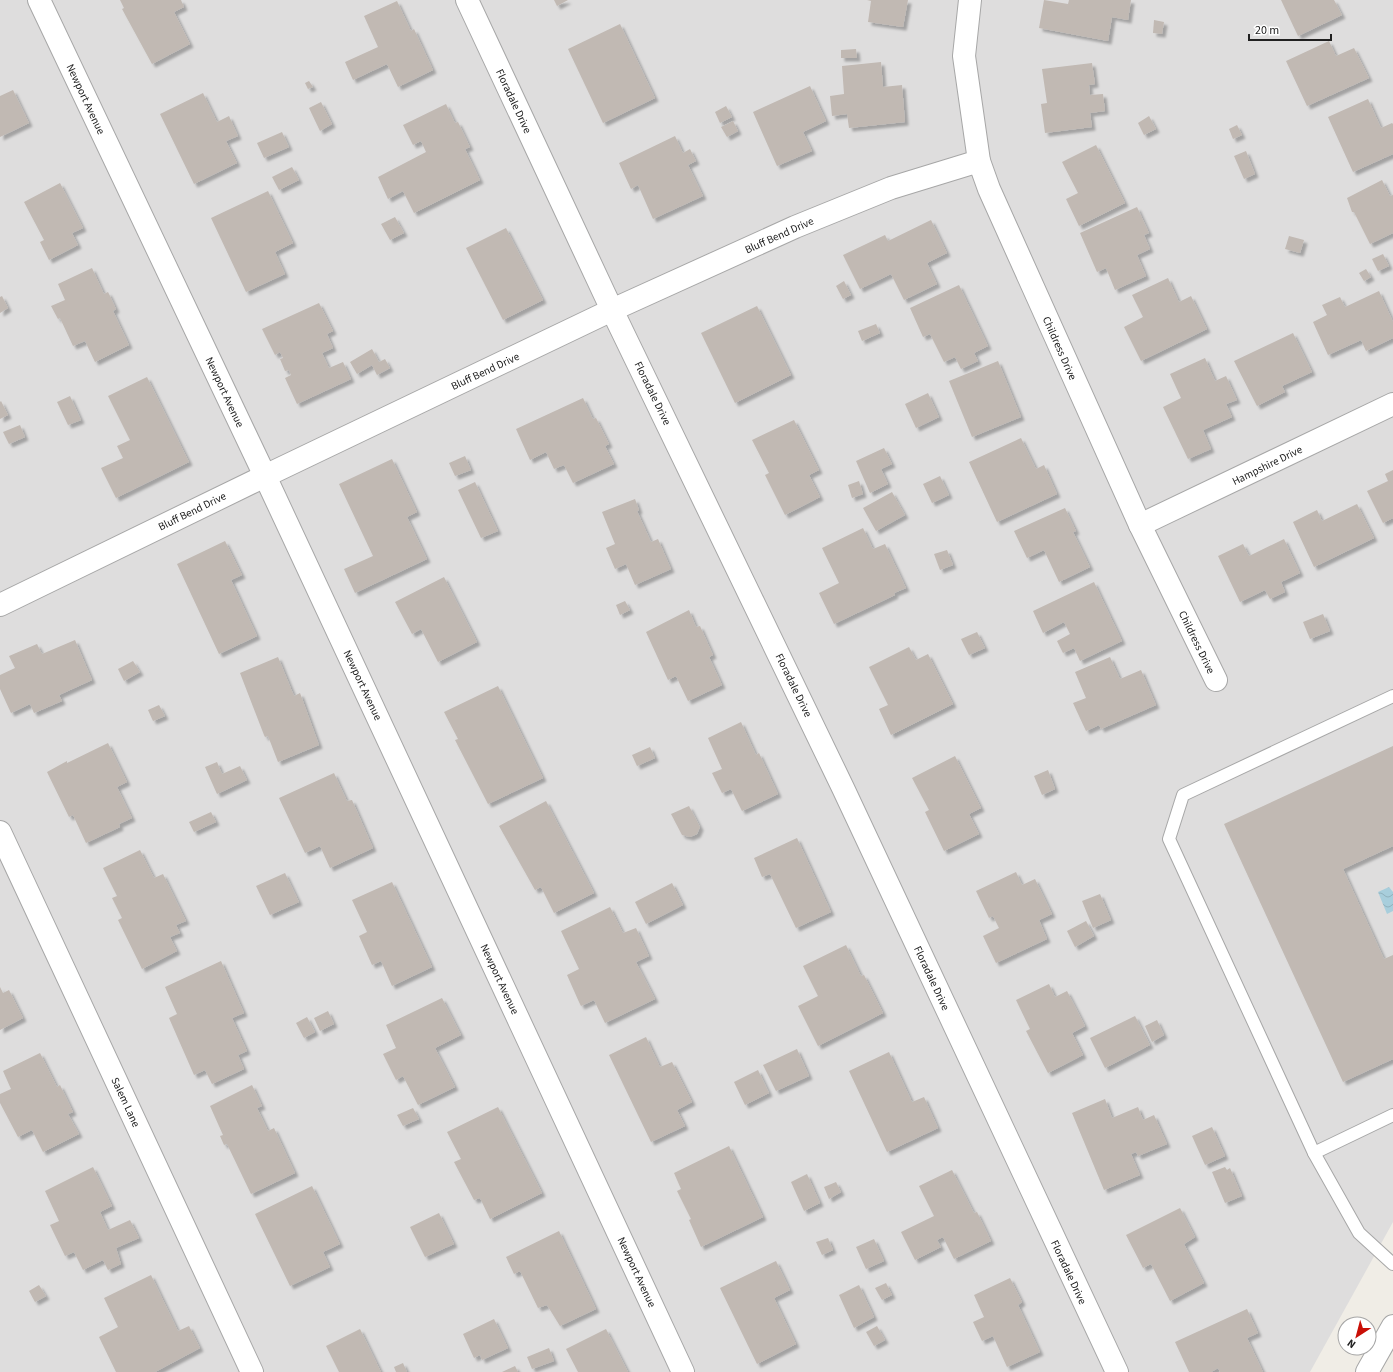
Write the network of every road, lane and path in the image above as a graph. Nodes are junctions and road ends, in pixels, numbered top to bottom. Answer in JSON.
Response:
{"nodes":[{"id":1,"x":39,"y":0,"type":"edge"},
{"id":2,"x":467,"y":0,"type":"edge"},
{"id":3,"x":970,"y":0,"type":"edge"},
{"id":4,"x":979,"y":161,"type":"junction"},
{"id":5,"x":612,"y":310,"type":"junction"},
{"id":6,"x":1393,"y":404,"type":"edge"},
{"id":7,"x":265,"y":476,"type":"junction"},
{"id":8,"x":1140,"y":525,"type":"junction"},
{"id":9,"x":0,"y":605,"type":"edge"},
{"id":10,"x":1216,"y":680,"type":"dead end"},
{"id":11,"x":1393,"y":696,"type":"edge"},
{"id":12,"x":0,"y":832,"type":"edge"},
{"id":13,"x":1393,"y":1115,"type":"edge"},
{"id":14,"x":1314,"y":1153,"type":"junction"},
{"id":15,"x":1393,"y":1264,"type":"edge"},
{"id":16,"x":1393,"y":1326,"type":"edge"},
{"id":17,"x":252,"y":1372,"type":"edge"},
{"id":18,"x":683,"y":1372,"type":"edge"},
{"id":19,"x":1117,"y":1372,"type":"edge"},
{"id":20,"x":1367,"y":1372,"type":"edge"}],
"edges":[{"from":1,"to":7,"type":"street","name":"Newport Avenue"},
{"from":2,"to":5,"type":"street","name":"Floradale Drive"},
{"from":3,"to":4,"type":"street","name":"Childress Drive"},
{"from":4,"to":5,"type":"street","name":"Bluff Bend Drive"},
{"from":4,"to":8,"type":"street","name":"Childress Drive"},
{"from":5,"to":7,"type":"street","name":"Bluff Bend Drive"},
{"from":5,"to":19,"type":"street","name":"Floradale Drive"},
{"from":6,"to":8,"type":"street","name":"Hampshire Drive"},
{"from":7,"to":9,"type":"street","name":"Bluff Bend Drive"},
{"from":7,"to":18,"type":"street","name":"Newport Avenue"},
{"from":8,"to":10,"type":"street","name":"Childress Drive"},
{"from":11,"to":14,"type":"lane"},
{"from":12,"to":17,"type":"street","name":"Salem Lane"},
{"from":13,"to":14,"type":"lane"},
{"from":14,"to":15,"type":"lane"},
{"from":16,"to":20,"type":"street"}]}
